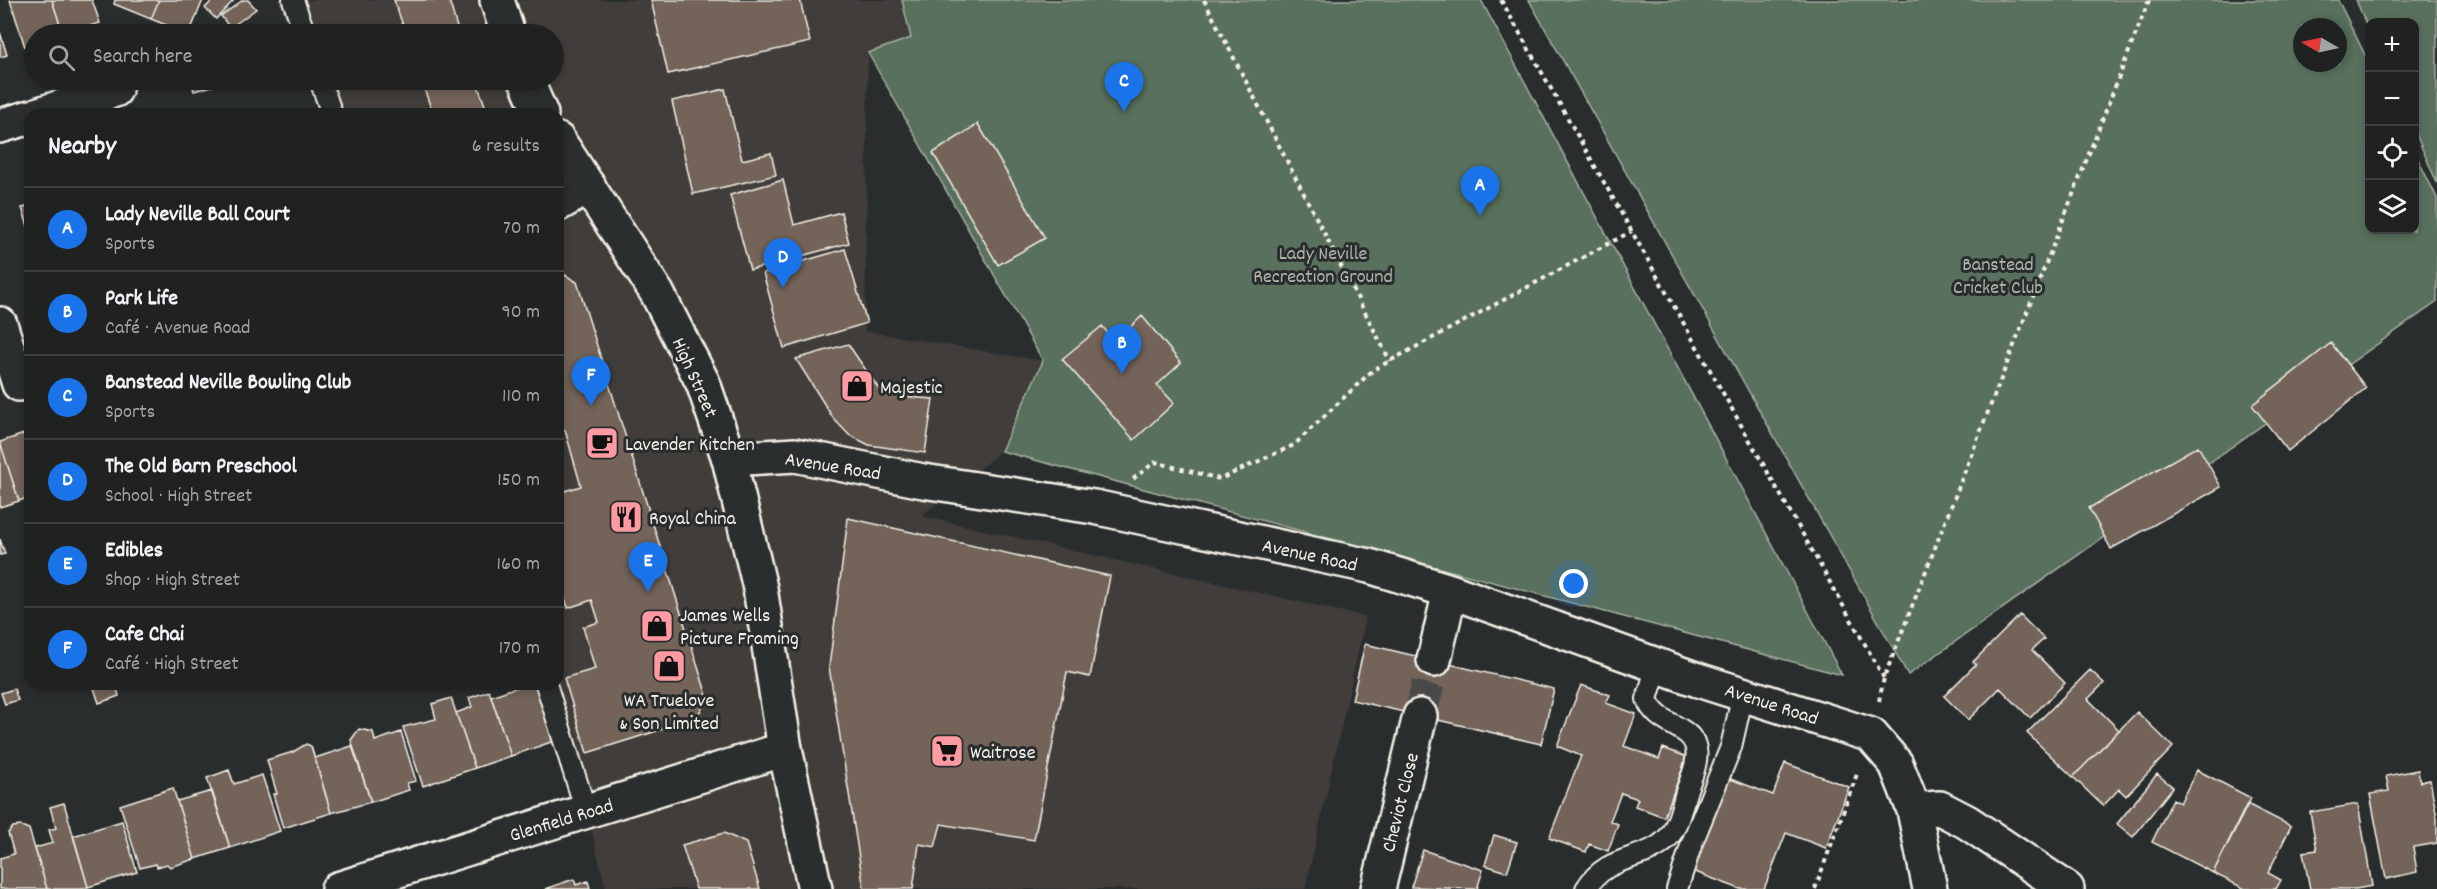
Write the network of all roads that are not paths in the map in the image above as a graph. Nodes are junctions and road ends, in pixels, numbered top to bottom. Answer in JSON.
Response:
{"nodes":[{"id":1,"x":293,"y":0,"type":"edge"},
{"id":2,"x":497,"y":0,"type":"edge"},
{"id":3,"x":301,"y":24,"type":"edge"},
{"id":4,"x":505,"y":24,"type":"edge"},
{"id":5,"x":115,"y":90,"type":"dead end"},
{"id":6,"x":324,"y":90,"type":"edge"},
{"id":7,"x":530,"y":90,"type":"edge"},
{"id":8,"x":58,"y":108,"type":"edge"},
{"id":9,"x":330,"y":108,"type":"edge"},
{"id":10,"x":538,"y":108,"type":"edge"},
{"id":11,"x":24,"y":119,"type":"edge"},
{"id":12,"x":0,"y":126,"type":"edge"},
{"id":13,"x":564,"y":149,"type":"edge"},
{"id":14,"x":589,"y":187,"type":"junction"},
{"id":15,"x":564,"y":201,"type":"edge"},
{"id":16,"x":0,"y":324,"type":"edge"},
{"id":17,"x":16,"y":384,"type":"edge"},
{"id":18,"x":729,"y":459,"type":"junction"},
{"id":19,"x":1450,"y":591,"type":"junction"},
{"id":20,"x":1434,"y":660,"type":"tunnel mouth"},
{"id":21,"x":1657,"y":666,"type":"junction"},
{"id":22,"x":548,"y":690,"type":"edge"},
{"id":23,"x":1743,"y":693,"type":"junction"},
{"id":24,"x":1420,"y":716,"type":"tunnel mouth"},
{"id":25,"x":785,"y":749,"type":"junction"},
{"id":26,"x":1914,"y":810,"type":"junction"},
{"id":27,"x":586,"y":811,"type":"junction"},
{"id":28,"x":338,"y":889,"type":"edge"},
{"id":29,"x":815,"y":889,"type":"edge"},
{"id":30,"x":1378,"y":889,"type":"edge"},
{"id":31,"x":1586,"y":889,"type":"edge"},
{"id":32,"x":1677,"y":889,"type":"edge"},
{"id":33,"x":1930,"y":889,"type":"edge"},
{"id":34,"x":2067,"y":889,"type":"edge"}],
"edges":[{"from":1,"to":3,"type":"lane"},
{"from":2,"to":4,"type":"street"},
{"from":5,"to":8,"type":"street"},
{"from":6,"to":9,"type":"lane"},
{"from":7,"to":10,"type":"street"},
{"from":11,"to":12,"type":"street"},
{"from":13,"to":14,"type":"street","name":"High Street"},
{"from":14,"to":15,"type":"street"},
{"from":14,"to":18,"type":"street","name":"High Street"},
{"from":16,"to":17,"type":"street"},
{"from":18,"to":19,"type":"street","name":"Avenue Road"},
{"from":18,"to":25,"type":"street","name":"High Street"},
{"from":19,"to":20,"type":"street"},
{"from":19,"to":21,"type":"street","name":"Avenue Road"},
{"from":21,"to":23,"type":"street","name":"Avenue Road"},
{"from":21,"to":31,"type":"lane"},
{"from":22,"to":27,"type":"lane"},
{"from":23,"to":26,"type":"street","name":"Avenue Road"},
{"from":23,"to":32,"type":"lane"},
{"from":24,"to":30,"type":"street","name":"Cheviot Close"},
{"from":25,"to":27,"type":"street","name":"Glenfield Road"},
{"from":25,"to":29,"type":"street","name":"High Street"},
{"from":26,"to":33,"type":"street"},
{"from":26,"to":34,"type":"street"},
{"from":27,"to":28,"type":"street","name":"Glenfield Road"}]}
